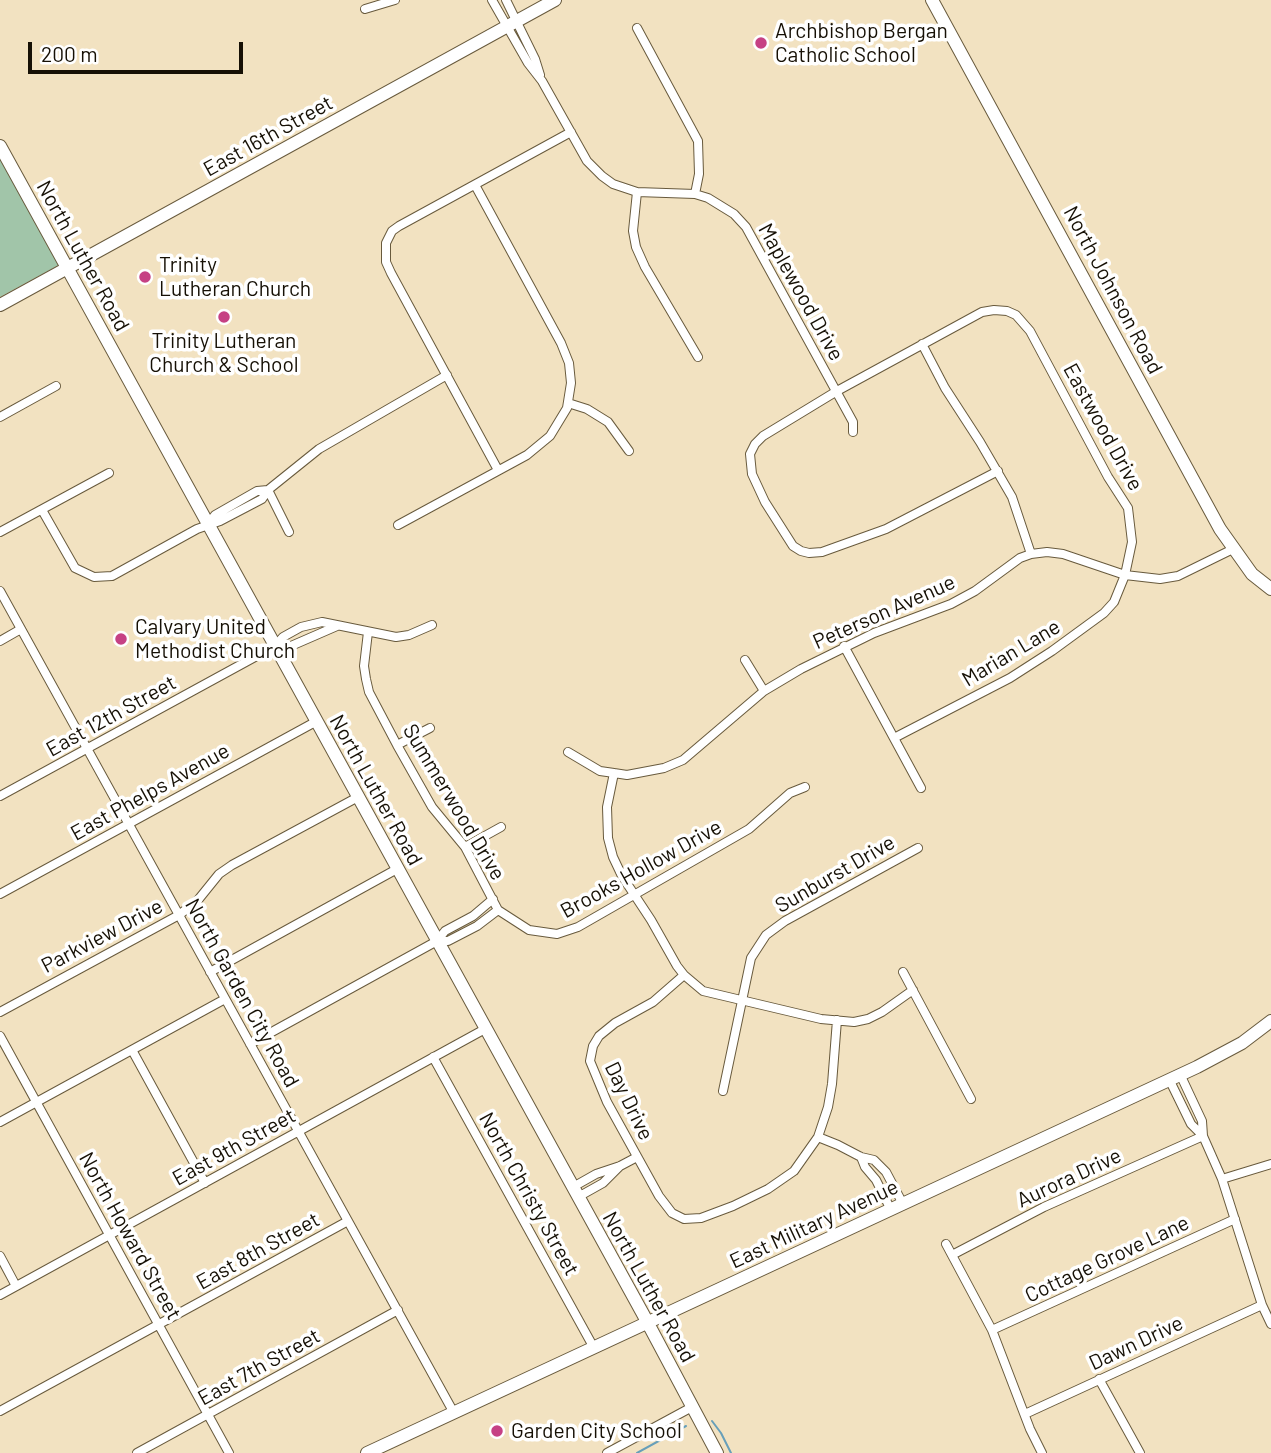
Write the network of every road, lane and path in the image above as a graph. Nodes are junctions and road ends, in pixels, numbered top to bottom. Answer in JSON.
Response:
{"nodes":[{"id":1,"x":395,"y":0,"type":"edge"},
{"id":2,"x":492,"y":0,"type":"edge"},
{"id":3,"x":506,"y":0,"type":"edge"},
{"id":4,"x":555,"y":0,"type":"edge"},
{"id":5,"x":932,"y":0,"type":"edge"},
{"id":6,"x":365,"y":9,"type":"dead end"},
{"id":7,"x":512,"y":24,"type":"junction"},
{"id":8,"x":637,"y":28,"type":"dead end"},
{"id":9,"x":571,"y":132,"type":"junction"},
{"id":10,"x":0,"y":146,"type":"edge"},
{"id":11,"x":475,"y":185,"type":"junction"},
{"id":12,"x":637,"y":192,"type":"junction"},
{"id":13,"x":695,"y":194,"type":"junction"},
{"id":14,"x":67,"y":268,"type":"junction"},
{"id":15,"x":0,"y":305,"type":"edge"},
{"id":16,"x":922,"y":344,"type":"junction"},
{"id":17,"x":698,"y":357,"type":"dead end"},
{"id":18,"x":447,"y":375,"type":"junction"},
{"id":19,"x":56,"y":386,"type":"dead end"},
{"id":20,"x":837,"y":391,"type":"junction"},
{"id":21,"x":568,"y":403,"type":"junction"},
{"id":22,"x":0,"y":417,"type":"edge"},
{"id":23,"x":853,"y":432,"type":"dead end"},
{"id":24,"x":629,"y":451,"type":"dead end"},
{"id":25,"x":498,"y":470,"type":"junction"},
{"id":26,"x":998,"y":471,"type":"junction"},
{"id":27,"x":109,"y":473,"type":"dead end"},
{"id":28,"x":268,"y":490,"type":"junction"},
{"id":29,"x":42,"y":510,"type":"junction"},
{"id":30,"x":208,"y":524,"type":"junction"},
{"id":31,"x":398,"y":525,"type":"dead end"},
{"id":32,"x":0,"y":532,"type":"edge"},
{"id":33,"x":289,"y":532,"type":"dead end"},
{"id":34,"x":1233,"y":549,"type":"junction"},
{"id":35,"x":1031,"y":554,"type":"junction"},
{"id":36,"x":1125,"y":575,"type":"junction"},
{"id":37,"x":1271,"y":589,"type":"edge"},
{"id":38,"x":0,"y":591,"type":"edge"},
{"id":39,"x":432,"y":625,"type":"dead end"},
{"id":40,"x":337,"y":626,"type":"junction"},
{"id":41,"x":21,"y":629,"type":"junction"},
{"id":42,"x":369,"y":632,"type":"junction"},
{"id":43,"x":0,"y":641,"type":"edge"},
{"id":44,"x":275,"y":646,"type":"junction"},
{"id":45,"x":844,"y":646,"type":"junction"},
{"id":46,"x":745,"y":660,"type":"dead end"},
{"id":47,"x":764,"y":691,"type":"junction"},
{"id":48,"x":317,"y":722,"type":"junction"},
{"id":49,"x":430,"y":728,"type":"dead end"},
{"id":50,"x":894,"y":738,"type":"junction"},
{"id":51,"x":397,"y":745,"type":"junction"},
{"id":52,"x":87,"y":748,"type":"junction"},
{"id":53,"x":568,"y":752,"type":"dead end"},
{"id":54,"x":614,"y":773,"type":"junction"},
{"id":55,"x":805,"y":787,"type":"dead end"},
{"id":56,"x":920,"y":788,"type":"dead end"},
{"id":57,"x":0,"y":795,"type":"edge"},
{"id":58,"x":358,"y":797,"type":"junction"},
{"id":59,"x":129,"y":824,"type":"junction"},
{"id":60,"x":501,"y":827,"type":"dead end"},
{"id":61,"x":465,"y":847,"type":"junction"},
{"id":62,"x":918,"y":848,"type":"dead end"},
{"id":63,"x":397,"y":869,"type":"junction"},
{"id":64,"x":0,"y":894,"type":"edge"},
{"id":65,"x":634,"y":895,"type":"junction"},
{"id":66,"x":493,"y":899,"type":"junction"},
{"id":67,"x":498,"y":910,"type":"junction"},
{"id":68,"x":179,"y":915,"type":"junction"},
{"id":69,"x":437,"y":941,"type":"junction"},
{"id":70,"x":210,"y":972,"type":"junction"},
{"id":71,"x":903,"y":972,"type":"dead end"},
{"id":72,"x":684,"y":975,"type":"junction"},
{"id":73,"x":913,"y":990,"type":"junction"},
{"id":74,"x":225,"y":999,"type":"junction"},
{"id":75,"x":742,"y":1000,"type":"junction"},
{"id":76,"x":0,"y":1012,"type":"edge"},
{"id":77,"x":837,"y":1020,"type":"junction"},
{"id":78,"x":1271,"y":1021,"type":"edge"},
{"id":79,"x":485,"y":1029,"type":"junction"},
{"id":80,"x":0,"y":1037,"type":"edge"},
{"id":81,"x":250,"y":1044,"type":"junction"},
{"id":82,"x":132,"y":1050,"type":"junction"},
{"id":83,"x":433,"y":1057,"type":"junction"},
{"id":84,"x":1175,"y":1077,"type":"junction"},
{"id":85,"x":723,"y":1091,"type":"dead end"},
{"id":86,"x":971,"y":1099,"type":"dead end"},
{"id":87,"x":36,"y":1102,"type":"junction"},
{"id":88,"x":0,"y":1122,"type":"edge"},
{"id":89,"x":299,"y":1131,"type":"junction"},
{"id":90,"x":1203,"y":1136,"type":"junction"},
{"id":91,"x":818,"y":1137,"type":"junction"},
{"id":92,"x":637,"y":1157,"type":"junction"},
{"id":93,"x":861,"y":1157,"type":"junction"},
{"id":94,"x":1271,"y":1164,"type":"edge"},
{"id":95,"x":1222,"y":1179,"type":"junction"},
{"id":96,"x":205,"y":1183,"type":"junction"},
{"id":97,"x":576,"y":1192,"type":"junction"},
{"id":98,"x":897,"y":1207,"type":"junction"},
{"id":99,"x":1236,"y":1219,"type":"junction"},
{"id":100,"x":348,"y":1221,"type":"junction"},
{"id":101,"x":111,"y":1234,"type":"junction"},
{"id":102,"x":946,"y":1244,"type":"dead end"},
{"id":103,"x":952,"y":1255,"type":"junction"},
{"id":104,"x":0,"y":1256,"type":"edge"},
{"id":105,"x":16,"y":1286,"type":"junction"},
{"id":106,"x":0,"y":1295,"type":"edge"},
{"id":107,"x":1262,"y":1305,"type":"junction"},
{"id":108,"x":398,"y":1310,"type":"junction"},
{"id":109,"x":648,"y":1323,"type":"junction"},
{"id":110,"x":1271,"y":1324,"type":"edge"},
{"id":111,"x":159,"y":1325,"type":"junction"},
{"id":112,"x":992,"y":1330,"type":"junction"},
{"id":113,"x":594,"y":1348,"type":"junction"},
{"id":114,"x":1099,"y":1379,"type":"junction"},
{"id":115,"x":692,"y":1407,"type":"junction"},
{"id":116,"x":0,"y":1411,"type":"edge"},
{"id":117,"x":454,"y":1413,"type":"junction"},
{"id":118,"x":1024,"y":1414,"type":"junction"},
{"id":119,"x":209,"y":1415,"type":"junction"},
{"id":120,"x":137,"y":1453,"type":"edge"},
{"id":121,"x":229,"y":1453,"type":"edge"},
{"id":122,"x":368,"y":1453,"type":"edge"},
{"id":123,"x":607,"y":1453,"type":"edge"},
{"id":124,"x":717,"y":1453,"type":"edge"},
{"id":125,"x":1042,"y":1453,"type":"edge"},
{"id":126,"x":1140,"y":1453,"type":"edge"}],
"edges":[{"from":1,"to":6,"type":"street"},
{"from":2,"to":7,"type":"street"},
{"from":3,"to":7,"type":"street"},
{"from":4,"to":7,"type":"main road","name":"East 16th Street"},
{"from":5,"to":34,"type":"main road","name":"North Johnson Road"},
{"from":7,"to":9,"type":"street","name":"Maplewood Drive"},
{"from":7,"to":14,"type":"main road","name":"East 16th Street"},
{"from":8,"to":13,"type":"street"},
{"from":9,"to":11,"type":"street"},
{"from":9,"to":12,"type":"street","name":"Maplewood Drive"},
{"from":10,"to":14,"type":"main road","name":"North Luther Road"},
{"from":11,"to":18,"type":"street"},
{"from":11,"to":21,"type":"street"},
{"from":12,"to":13,"type":"street","name":"Maplewood Drive"},
{"from":12,"to":17,"type":"street"},
{"from":13,"to":20,"type":"street","name":"Maplewood Drive"},
{"from":14,"to":15,"type":"main road","name":"East 16th Street"},
{"from":14,"to":30,"type":"main road","name":"North Luther Road"},
{"from":16,"to":20,"type":"street"},
{"from":16,"to":26,"type":"street"},
{"from":16,"to":36,"type":"street","name":"Eastwood Drive"},
{"from":18,"to":25,"type":"street"},
{"from":18,"to":28,"type":"street"},
{"from":19,"to":22,"type":"street"},
{"from":20,"to":23,"type":"street","name":"Maplewood Drive"},
{"from":20,"to":26,"type":"street"},
{"from":21,"to":24,"type":"street"},
{"from":21,"to":25,"type":"street"},
{"from":25,"to":31,"type":"street"},
{"from":26,"to":35,"type":"street"},
{"from":27,"to":29,"type":"street"},
{"from":28,"to":30,"type":"street"},
{"from":28,"to":33,"type":"street"},
{"from":29,"to":30,"type":"street"},
{"from":29,"to":32,"type":"street"},
{"from":30,"to":44,"type":"main road","name":"North Luther Road"},
{"from":34,"to":36,"type":"street"},
{"from":34,"to":37,"type":"main road","name":"North Johnson Road"},
{"from":35,"to":36,"type":"street"},
{"from":35,"to":45,"type":"street","name":"Peterson Avenue"},
{"from":36,"to":50,"type":"street","name":"Marian Lane"},
{"from":38,"to":41,"type":"street","name":"North Garden City Road"},
{"from":39,"to":42,"type":"street","name":"East 12th Street"},
{"from":40,"to":42,"type":"street","name":"East 12th Street"},
{"from":40,"to":44,"type":"street","name":"East 12th Street"},
{"from":40,"to":44,"type":"street","name":"East 12th Street"},
{"from":41,"to":43,"type":"street"},
{"from":41,"to":52,"type":"street","name":"North Garden City Road"},
{"from":42,"to":51,"type":"street","name":"Summerwood Drive"},
{"from":44,"to":48,"type":"main road","name":"North Luther Road"},
{"from":44,"to":52,"type":"street","name":"East 12th Street"},
{"from":45,"to":47,"type":"street","name":"Peterson Avenue"},
{"from":45,"to":50,"type":"street"},
{"from":46,"to":47,"type":"street"},
{"from":47,"to":54,"type":"street","name":"Peterson Avenue"},
{"from":48,"to":58,"type":"main road","name":"North Luther Road"},
{"from":48,"to":59,"type":"street","name":"East Phelps Avenue"},
{"from":49,"to":51,"type":"street"},
{"from":50,"to":56,"type":"street"},
{"from":51,"to":61,"type":"street","name":"Summerwood Drive"},
{"from":52,"to":57,"type":"street","name":"East 12th Street"},
{"from":52,"to":59,"type":"street","name":"North Garden City Road"},
{"from":53,"to":54,"type":"street","name":"Peterson Avenue"},
{"from":54,"to":65,"type":"street"},
{"from":55,"to":65,"type":"street","name":"Brooks Hollow Drive"},
{"from":58,"to":63,"type":"main road","name":"North Luther Road"},
{"from":58,"to":68,"type":"street","name":"Parkview Drive"},
{"from":59,"to":64,"type":"street","name":"East Phelps Avenue"},
{"from":59,"to":68,"type":"street","name":"North Garden City Road"},
{"from":60,"to":61,"type":"street"},
{"from":61,"to":66,"type":"street","name":"Summerwood Drive"},
{"from":62,"to":75,"type":"street","name":"Sunburst Drive"},
{"from":63,"to":69,"type":"main road","name":"North Luther Road"},
{"from":63,"to":70,"type":"street"},
{"from":65,"to":67,"type":"street","name":"Brooks Hollow Drive"},
{"from":65,"to":72,"type":"street"},
{"from":66,"to":67,"type":"street","name":"Summerwood Drive"},
{"from":66,"to":69,"type":"street"},
{"from":67,"to":69,"type":"street"},
{"from":68,"to":70,"type":"street","name":"North Garden City Road"},
{"from":68,"to":76,"type":"street","name":"Parkview Drive"},
{"from":69,"to":79,"type":"main road","name":"North Luther Road"},
{"from":69,"to":81,"type":"street"},
{"from":70,"to":74,"type":"street","name":"North Garden City Road"},
{"from":71,"to":73,"type":"street"},
{"from":72,"to":75,"type":"street"},
{"from":72,"to":92,"type":"street","name":"Day Drive"},
{"from":73,"to":77,"type":"street"},
{"from":73,"to":86,"type":"street"},
{"from":74,"to":81,"type":"street","name":"North Garden City Road"},
{"from":74,"to":82,"type":"street"},
{"from":75,"to":77,"type":"street"},
{"from":75,"to":85,"type":"street","name":"Sunburst Drive"},
{"from":77,"to":91,"type":"street"},
{"from":78,"to":84,"type":"main road","name":"East Military Avenue"},
{"from":79,"to":83,"type":"street","name":"East 9th Street"},
{"from":79,"to":97,"type":"main road","name":"North Luther Road"},
{"from":80,"to":87,"type":"street","name":"North Howard Street"},
{"from":81,"to":89,"type":"street","name":"North Garden City Road"},
{"from":82,"to":87,"type":"street"},
{"from":82,"to":96,"type":"street"},
{"from":83,"to":89,"type":"street","name":"East 9th Street"},
{"from":83,"to":113,"type":"street","name":"North Christy Street"},
{"from":84,"to":90,"type":"street"},
{"from":84,"to":98,"type":"main road","name":"East Military Avenue"},
{"from":87,"to":88,"type":"street"},
{"from":87,"to":101,"type":"street","name":"North Howard Street"},
{"from":89,"to":96,"type":"street","name":"East 9th Street"},
{"from":89,"to":100,"type":"street","name":"North Garden City Road"},
{"from":90,"to":95,"type":"street"},
{"from":90,"to":103,"type":"street","name":"Aurora Drive"},
{"from":91,"to":92,"type":"street","name":"Day Drive"},
{"from":91,"to":93,"type":"street"},
{"from":92,"to":97,"type":"street"},
{"from":93,"to":98,"type":"street"},
{"from":93,"to":98,"type":"street"},
{"from":94,"to":95,"type":"street"},
{"from":95,"to":99,"type":"street"},
{"from":96,"to":101,"type":"street","name":"East 9th Street"},
{"from":97,"to":109,"type":"main road","name":"North Luther Road"},
{"from":98,"to":109,"type":"main road","name":"East Military Avenue"},
{"from":99,"to":107,"type":"street"},
{"from":99,"to":112,"type":"street","name":"Cottage Grove Lane"},
{"from":100,"to":108,"type":"street","name":"North Garden City Road"},
{"from":100,"to":111,"type":"street","name":"East 8th Street"},
{"from":101,"to":105,"type":"street","name":"East 9th Street"},
{"from":101,"to":111,"type":"street","name":"North Howard Street"},
{"from":102,"to":103,"type":"street"},
{"from":103,"to":112,"type":"street"},
{"from":104,"to":105,"type":"street"},
{"from":105,"to":106,"type":"street","name":"East 9th Street"},
{"from":107,"to":110,"type":"street"},
{"from":107,"to":114,"type":"street","name":"Dawn Drive"},
{"from":108,"to":117,"type":"street","name":"North Garden City Road"},
{"from":108,"to":119,"type":"street","name":"East 7th Street"},
{"from":109,"to":113,"type":"main road","name":"East Military Avenue"},
{"from":109,"to":115,"type":"main road","name":"North Luther Road"},
{"from":111,"to":116,"type":"street","name":"East 8th Street"},
{"from":111,"to":119,"type":"street","name":"North Howard Street"},
{"from":112,"to":118,"type":"street"},
{"from":113,"to":117,"type":"main road","name":"East Military Avenue"},
{"from":114,"to":118,"type":"street","name":"Dawn Drive"},
{"from":114,"to":126,"type":"street"},
{"from":115,"to":123,"type":"street"},
{"from":115,"to":124,"type":"main road","name":"North Luther Road"},
{"from":117,"to":122,"type":"main road","name":"East Military Avenue"},
{"from":118,"to":125,"type":"street"},
{"from":119,"to":120,"type":"street","name":"East 7th Street"},
{"from":119,"to":121,"type":"street","name":"North Howard Street"}]}
